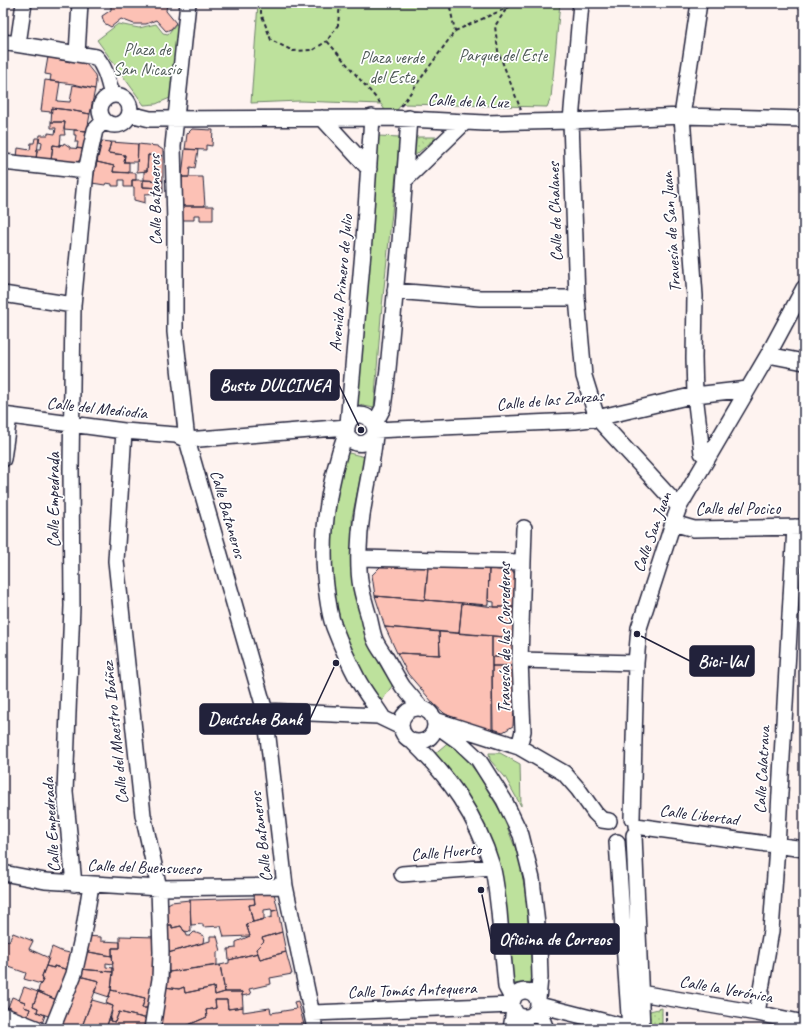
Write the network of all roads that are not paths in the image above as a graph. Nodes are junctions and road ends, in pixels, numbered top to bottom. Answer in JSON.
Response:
{"nodes":[{"id":1,"x":24,"y":3,"type":"edge"},
{"id":2,"x":80,"y":3,"type":"edge"},
{"id":3,"x":188,"y":3,"type":"edge"},
{"id":4,"x":581,"y":3,"type":"edge"},
{"id":5,"x":699,"y":3,"type":"edge"},
{"id":6,"x":3,"y":42,"type":"edge"},
{"id":7,"x":18,"y":44,"type":"junction"},
{"id":8,"x":77,"y":54,"type":"junction"},
{"id":9,"x":112,"y":95,"type":"junction"},
{"id":10,"x":130,"y":114,"type":"junction"},
{"id":11,"x":682,"y":116,"type":"junction"},
{"id":12,"x":372,"y":117,"type":"junction"},
{"id":13,"x":322,"y":118,"type":"junction"},
{"id":14,"x":408,"y":118,"type":"junction"},
{"id":15,"x":176,"y":119,"type":"junction"},
{"id":16,"x":804,"y":119,"type":"edge"},
{"id":17,"x":104,"y":121,"type":"junction"},
{"id":18,"x":571,"y":121,"type":"junction"},
{"id":19,"x":465,"y":122,"type":"junction"},
{"id":20,"x":3,"y":162,"type":"edge"},
{"id":21,"x":369,"y":169,"type":"junction"},
{"id":22,"x":86,"y":171,"type":"junction"},
{"id":23,"x":405,"y":180,"type":"junction"},
{"id":24,"x":804,"y":288,"type":"edge"},
{"id":25,"x":395,"y":291,"type":"junction"},
{"id":26,"x":3,"y":294,"type":"edge"},
{"id":27,"x":577,"y":298,"type":"junction"},
{"id":28,"x":74,"y":305,"type":"junction"},
{"id":29,"x":768,"y":355,"type":"junction"},
{"id":30,"x":804,"y":362,"type":"edge"},
{"id":31,"x":748,"y":388,"type":"junction"},
{"id":32,"x":695,"y":396,"type":"junction"},
{"id":33,"x":6,"y":415,"type":"edge"},
{"id":34,"x":596,"y":418,"type":"junction"},
{"id":35,"x":72,"y":425,"type":"junction"},
{"id":36,"x":347,"y":427,"type":"junction"},
{"id":37,"x":375,"y":429,"type":"junction"},
{"id":38,"x":124,"y":431,"type":"junction"},
{"id":39,"x":187,"y":440,"type":"junction"},
{"id":40,"x":706,"y":458,"type":"junction"},
{"id":41,"x":3,"y":459,"type":"edge"},
{"id":42,"x":679,"y":507,"type":"junction"},
{"id":43,"x":672,"y":523,"type":"junction"},
{"id":44,"x":799,"y":527,"type":"edge"},
{"id":45,"x":524,"y":528,"type":"dead end"},
{"id":46,"x":360,"y":558,"type":"junction"},
{"id":47,"x":522,"y":562,"type":"junction"},
{"id":48,"x":520,"y":660,"type":"junction"},
{"id":49,"x":636,"y":663,"type":"junction"},
{"id":50,"x":421,"y":708,"type":"junction"},
{"id":51,"x":265,"y":711,"type":"junction"},
{"id":52,"x":383,"y":718,"type":"junction"},
{"id":53,"x":435,"y":723,"type":"junction"},
{"id":54,"x":401,"y":727,"type":"junction"},
{"id":55,"x":487,"y":738,"type":"junction"},
{"id":56,"x":412,"y":741,"type":"junction"},
{"id":57,"x":519,"y":747,"type":"junction"},
{"id":58,"x":478,"y":758,"type":"junction"},
{"id":59,"x":609,"y":821,"type":"junction"},
{"id":60,"x":634,"y":826,"type":"junction"},
{"id":61,"x":617,"y":842,"type":"junction"},
{"id":62,"x":777,"y":846,"type":"junction"},
{"id":63,"x":804,"y":849,"type":"edge"},
{"id":64,"x":492,"y":867,"type":"junction"},
{"id":65,"x":3,"y":873,"type":"edge"},
{"id":66,"x":402,"y":874,"type":"dead end"},
{"id":67,"x":74,"y":884,"type":"junction"},
{"id":68,"x":91,"y":885,"type":"junction"},
{"id":69,"x":285,"y":886,"type":"junction"},
{"id":70,"x":158,"y":888,"type":"junction"},
{"id":71,"x":640,"y":994,"type":"junction"},
{"id":72,"x":538,"y":1004,"type":"junction"},
{"id":73,"x":513,"y":1005,"type":"junction"},
{"id":74,"x":313,"y":1013,"type":"junction"},
{"id":75,"x":756,"y":1013,"type":"junction"},
{"id":76,"x":4,"y":1020,"type":"edge"},
{"id":77,"x":804,"y":1023,"type":"edge"},
{"id":78,"x":635,"y":1024,"type":"edge"},
{"id":79,"x":38,"y":1029,"type":"edge"},
{"id":80,"x":52,"y":1029,"type":"edge"},
{"id":81,"x":152,"y":1029,"type":"edge"},
{"id":82,"x":315,"y":1029,"type":"edge"},
{"id":83,"x":511,"y":1029,"type":"edge"},
{"id":84,"x":546,"y":1029,"type":"edge"}],
"edges":[{"from":1,"to":7,"type":"street"},
{"from":2,"to":8,"type":"street"},
{"from":3,"to":15,"type":"street","name":"Calle Bataneros"},
{"from":4,"to":18,"type":"street","name":"Calle de Chalanes"},
{"from":5,"to":11,"type":"street","name":"Travesía de San Juan"},
{"from":6,"to":7,"type":"street"},
{"from":7,"to":8,"type":"street"},
{"from":8,"to":9,"type":"street"},
{"from":9,"to":10,"type":"street"},
{"from":9,"to":17,"type":"street"},
{"from":10,"to":15,"type":"street","name":"Calle de la Luz"},
{"from":10,"to":17,"type":"street"},
{"from":11,"to":16,"type":"street","name":"Calle de la Luz"},
{"from":11,"to":18,"type":"street","name":"Calle de la Luz"},
{"from":11,"to":32,"type":"street","name":"Travesía de San Juan"},
{"from":12,"to":13,"type":"street","name":"Calle de la Luz"},
{"from":12,"to":14,"type":"street","name":"Calle de la Luz"},
{"from":12,"to":21,"type":"street","name":"Avenida Primero de Julio"},
{"from":13,"to":15,"type":"street","name":"Calle de la Luz"},
{"from":13,"to":21,"type":"street"},
{"from":14,"to":19,"type":"street","name":"Calle de la Luz"},
{"from":14,"to":23,"type":"street"},
{"from":15,"to":39,"type":"street","name":"Calle Bataneros"},
{"from":17,"to":22,"type":"street","name":"Calle Empedrada"},
{"from":18,"to":19,"type":"street","name":"Calle de la Luz"},
{"from":18,"to":27,"type":"street","name":"Calle de Chalanes"},
{"from":19,"to":23,"type":"street"},
{"from":20,"to":22,"type":"street"},
{"from":21,"to":36,"type":"street","name":"Avenida Primero de Julio"},
{"from":22,"to":28,"type":"street","name":"Calle Empedrada"},
{"from":23,"to":25,"type":"street"},
{"from":24,"to":29,"type":"street","name":"Calle San Juan"},
{"from":25,"to":27,"type":"street"},
{"from":25,"to":37,"type":"street"},
{"from":26,"to":28,"type":"street"},
{"from":27,"to":34,"type":"street","name":"Calle de Chalanes"},
{"from":28,"to":35,"type":"street","name":"Calle Empedrada"},
{"from":29,"to":30,"type":"street"},
{"from":29,"to":31,"type":"street","name":"Calle San Juan"},
{"from":31,"to":32,"type":"street","name":"Calle de las Zarzas"},
{"from":31,"to":40,"type":"street","name":"Calle San Juan"},
{"from":32,"to":34,"type":"street","name":"Calle de las Zarzas"},
{"from":32,"to":40,"type":"street","name":"Travesía de San Juan"},
{"from":33,"to":35,"type":"street","name":"Calle del Mediodía"},
{"from":33,"to":41,"type":"street"},
{"from":34,"to":37,"type":"street","name":"Calle de las Zarzas"},
{"from":34,"to":42,"type":"street"},
{"from":35,"to":38,"type":"street","name":"Calle del Mediodía"},
{"from":35,"to":67,"type":"street","name":"Calle Empedrada"},
{"from":36,"to":37,"type":"street"},
{"from":36,"to":37,"type":"street"},
{"from":36,"to":39,"type":"street"},
{"from":36,"to":52,"type":"street","name":"Avenida Primero de Julio"},
{"from":37,"to":46,"type":"street"},
{"from":38,"to":39,"type":"street","name":"Calle del Mediodía"},
{"from":38,"to":70,"type":"street","name":"Calle del Maestro Ibáñez"},
{"from":39,"to":51,"type":"street","name":"Calle Bataneros"},
{"from":40,"to":42,"type":"street","name":"Calle San Juan"},
{"from":42,"to":43,"type":"street","name":"Calle San Juan"},
{"from":43,"to":44,"type":"street","name":"Calle del Pocico"},
{"from":43,"to":49,"type":"street","name":"Calle San Juan"},
{"from":44,"to":62,"type":"street","name":"Calle Calatrava"},
{"from":45,"to":47,"type":"street","name":"Travesía de las Correderas"},
{"from":46,"to":47,"type":"street"},
{"from":46,"to":50,"type":"street"},
{"from":47,"to":48,"type":"street","name":"Travesía de las Correderas"},
{"from":48,"to":49,"type":"street"},
{"from":48,"to":57,"type":"street","name":"Travesía de las Correderas"},
{"from":49,"to":60,"type":"street","name":"Calle San Juan"},
{"from":50,"to":53,"type":"street"},
{"from":50,"to":54,"type":"street"},
{"from":51,"to":52,"type":"street"},
{"from":51,"to":69,"type":"street","name":"Calle Bataneros"},
{"from":52,"to":54,"type":"street"},
{"from":53,"to":55,"type":"street"},
{"from":53,"to":56,"type":"street"},
{"from":53,"to":58,"type":"street"},
{"from":54,"to":56,"type":"street"},
{"from":55,"to":57,"type":"street"},
{"from":55,"to":58,"type":"street"},
{"from":56,"to":64,"type":"street"},
{"from":57,"to":59,"type":"street"},
{"from":58,"to":72,"type":"street"},
{"from":59,"to":60,"type":"street"},
{"from":59,"to":61,"type":"street"},
{"from":60,"to":61,"type":"street"},
{"from":60,"to":62,"type":"street","name":"Calle Libertad"},
{"from":60,"to":71,"type":"street","name":"Calle San Juan"},
{"from":61,"to":78,"type":"street"},
{"from":62,"to":63,"type":"street","name":"Calle Libertad"},
{"from":62,"to":75,"type":"street","name":"Calle Calatrava"},
{"from":64,"to":66,"type":"street","name":"Calle Huerto"},
{"from":64,"to":73,"type":"street"},
{"from":65,"to":67,"type":"street","name":"Calle del Buensuceso"},
{"from":67,"to":68,"type":"street","name":"Calle del Buensuceso"},
{"from":68,"to":70,"type":"street","name":"Calle del Buensuceso"},
{"from":68,"to":80,"type":"street"},
{"from":69,"to":70,"type":"street","name":"Calle del Buensuceso"},
{"from":69,"to":74,"type":"street","name":"Calle Bataneros"},
{"from":70,"to":81,"type":"street","name":"Calle del Maestro Ibáñez"},
{"from":71,"to":75,"type":"street","name":"Calle la Verónica"},
{"from":71,"to":78,"type":"street","name":"Calle San Juan"},
{"from":72,"to":73,"type":"street"},
{"from":72,"to":73,"type":"street"},
{"from":72,"to":78,"type":"street"},
{"from":72,"to":84,"type":"street"},
{"from":73,"to":74,"type":"street","name":"Calle Tomás Antequera"},
{"from":73,"to":83,"type":"street"},
{"from":74,"to":82,"type":"street","name":"Calle Bataneros"},
{"from":75,"to":77,"type":"street","name":"Calle la Verónica"},
{"from":76,"to":79,"type":"street"}]}
